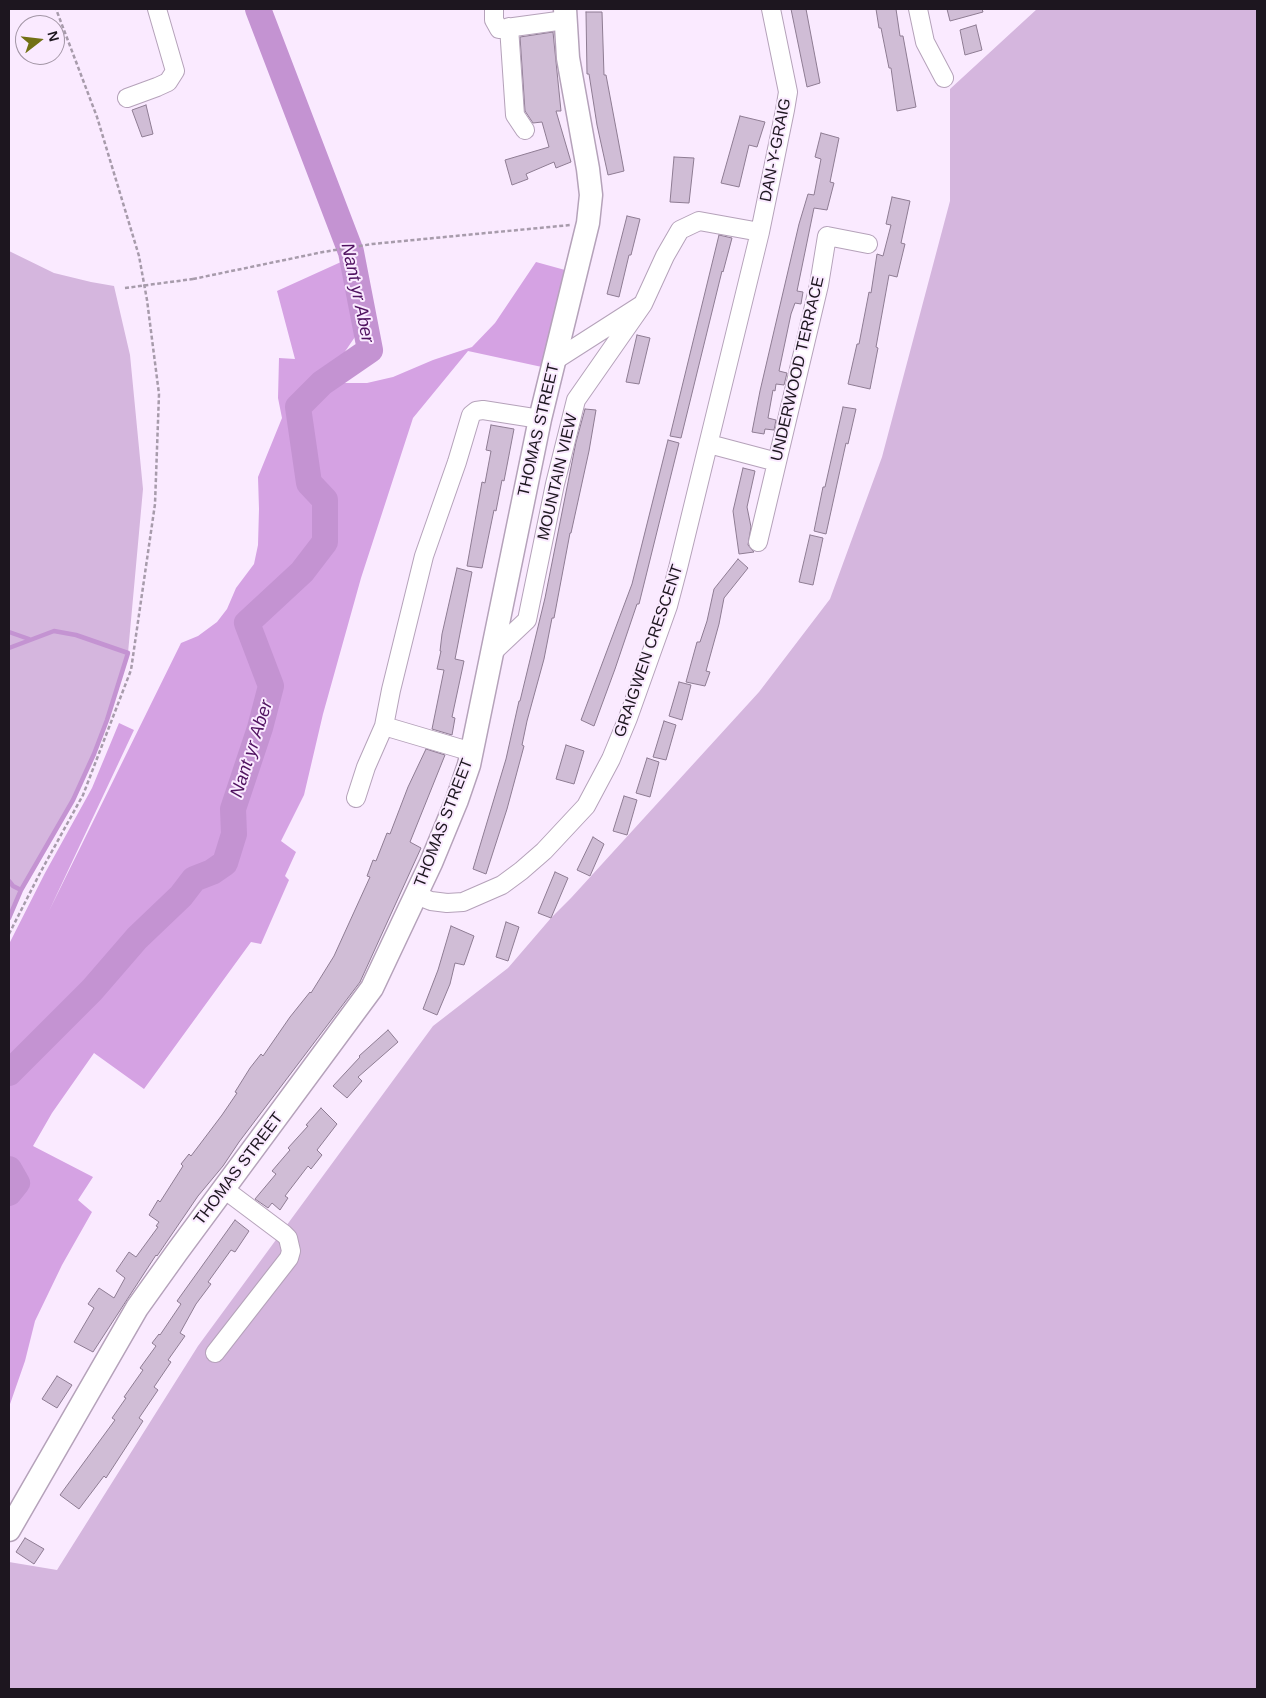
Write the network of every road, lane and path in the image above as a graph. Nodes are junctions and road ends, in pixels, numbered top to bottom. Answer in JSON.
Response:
{"nodes":[{"id":1,"x":56,"y":9,"type":"edge"},
{"id":2,"x":157,"y":9,"type":"edge"},
{"id":3,"x":494,"y":9,"type":"edge"},
{"id":4,"x":771,"y":9,"type":"edge"},
{"id":5,"x":918,"y":9,"type":"edge"},
{"id":6,"x":565,"y":14,"type":"edge"},
{"id":7,"x":509,"y":27,"type":"junction"},
{"id":8,"x":944,"y":78,"type":"dead end"},
{"id":9,"x":127,"y":98,"type":"dead end"},
{"id":10,"x":525,"y":130,"type":"dead end"},
{"id":11,"x":588,"y":223,"type":"junction"},
{"id":12,"x":760,"y":232,"type":"junction"},
{"id":13,"x":868,"y":244,"type":"dead end"},
{"id":14,"x":125,"y":288,"type":"dead end"},
{"id":15,"x":643,"y":304,"type":"junction"},
{"id":16,"x":554,"y":361,"type":"junction"},
{"id":17,"x":540,"y":419,"type":"junction"},
{"id":18,"x":709,"y":444,"type":"junction"},
{"id":19,"x":777,"y":462,"type":"junction"},
{"id":20,"x":758,"y":542,"type":"dead end"},
{"id":21,"x":491,"y":654,"type":"junction"},
{"id":22,"x":384,"y":726,"type":"junction"},
{"id":23,"x":472,"y":752,"type":"junction"},
{"id":24,"x":356,"y":798,"type":"dead end"},
{"id":25,"x":416,"y":895,"type":"junction"},
{"id":26,"x":9,"y":934,"type":"edge"},
{"id":27,"x":224,"y":1189,"type":"junction"},
{"id":28,"x":215,"y":1353,"type":"dead end"},
{"id":29,"x":9,"y":1530,"type":"edge"}],
"edges":[{"from":1,"to":26,"type":"path"},
{"from":2,"to":9,"type":"street"},
{"from":3,"to":7,"type":"street"},
{"from":4,"to":12,"type":"street","name":"DAN-Y-GRAIG"},
{"from":5,"to":8,"type":"street"},
{"from":6,"to":7,"type":"street"},
{"from":6,"to":11,"type":"main road","name":"THOMAS STREET"},
{"from":7,"to":10,"type":"street"},
{"from":11,"to":14,"type":"path","bridge":true},
{"from":11,"to":16,"type":"main road","name":"THOMAS STREET"},
{"from":12,"to":15,"type":"street","name":"MOUNTAIN VIEW"},
{"from":12,"to":18,"type":"street","name":"GRAIGWEN CRESCENT"},
{"from":13,"to":19,"type":"street","name":"UNDERWOOD TERRACE"},
{"from":15,"to":16,"type":"street"},
{"from":15,"to":21,"type":"street","name":"MOUNTAIN VIEW"},
{"from":16,"to":17,"type":"main road","name":"THOMAS STREET"},
{"from":17,"to":21,"type":"main road","name":"THOMAS STREET"},
{"from":17,"to":22,"type":"street"},
{"from":18,"to":19,"type":"street"},
{"from":18,"to":25,"type":"street","name":"GRAIGWEN CRESCENT"},
{"from":19,"to":20,"type":"street","name":"UNDERWOOD TERRACE"},
{"from":21,"to":23,"type":"main road","name":"THOMAS STREET"},
{"from":22,"to":23,"type":"street"},
{"from":22,"to":24,"type":"street"},
{"from":23,"to":25,"type":"main road","name":"THOMAS STREET"},
{"from":25,"to":27,"type":"main road","name":"THOMAS STREET"},
{"from":27,"to":28,"type":"street"},
{"from":27,"to":29,"type":"main road","name":"THOMAS STREET"}]}
